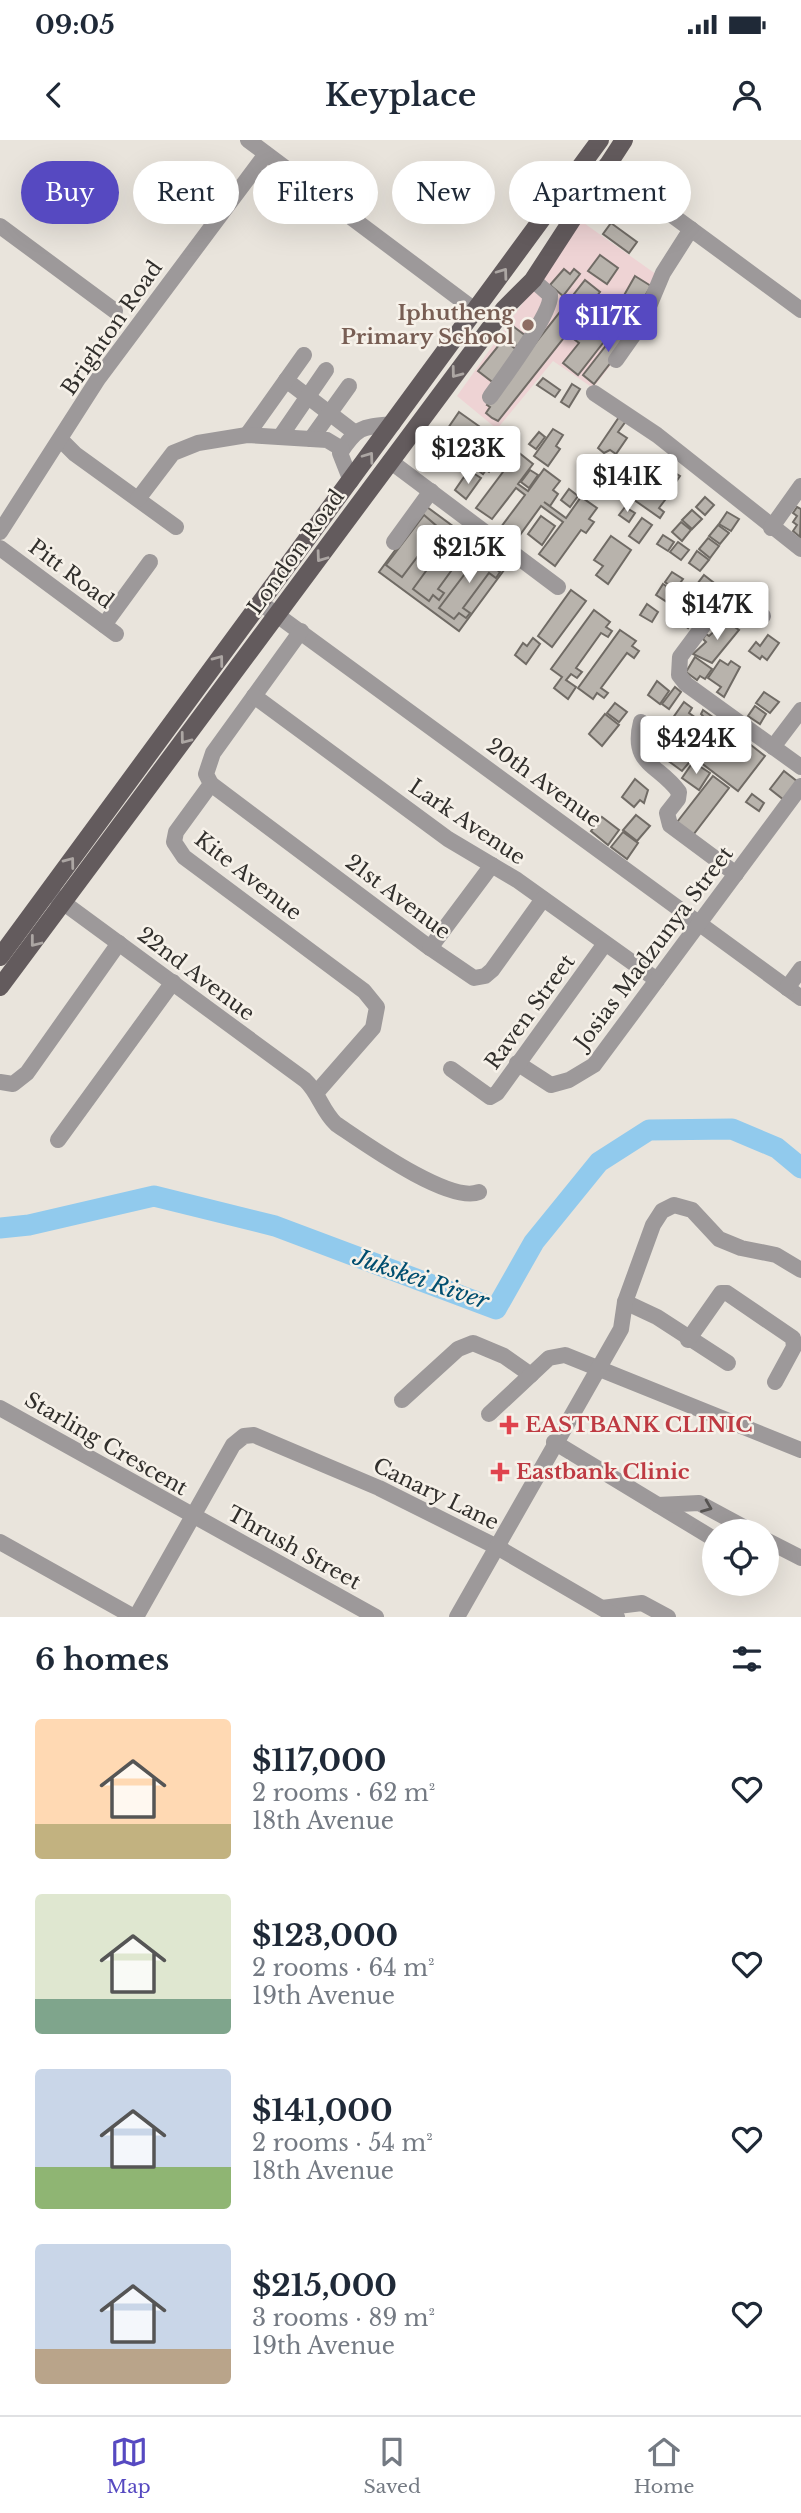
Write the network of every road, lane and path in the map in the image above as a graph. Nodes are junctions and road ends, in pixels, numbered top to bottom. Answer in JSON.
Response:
{"nodes":[{"id":1,"x":248,"y":140,"type":"edge"},
{"id":2,"x":600,"y":140,"type":"edge"},
{"id":3,"x":624,"y":140,"type":"edge"},
{"id":4,"x":266,"y":153,"type":"junction"},
{"id":5,"x":609,"y":161,"type":"edge"},
{"id":6,"x":568,"y":224,"type":"edge"},
{"id":7,"x":684,"y":224,"type":"edge"},
{"id":8,"x":0,"y":226,"type":"edge"},
{"id":9,"x":691,"y":229,"type":"junction"},
{"id":10,"x":533,"y":280,"type":"junction"},
{"id":11,"x":801,"y":310,"type":"edge"},
{"id":12,"x":116,"y":311,"type":"dead end"},
{"id":13,"x":477,"y":311,"type":"junction"},
{"id":14,"x":304,"y":355,"type":"dead end"},
{"id":15,"x":617,"y":360,"type":"dead end"},
{"id":16,"x":327,"y":370,"type":"dead end"},
{"id":17,"x":286,"y":380,"type":"junction"},
{"id":18,"x":349,"y":386,"type":"dead end"},
{"id":19,"x":594,"y":393,"type":"dead end"},
{"id":20,"x":308,"y":397,"type":"junction"},
{"id":21,"x":490,"y":397,"type":"dead end"},
{"id":22,"x":335,"y":418,"type":"junction"},
{"id":23,"x":393,"y":424,"type":"junction"},
{"id":24,"x":354,"y":432,"type":"junction"},
{"id":25,"x":247,"y":435,"type":"junction"},
{"id":26,"x":280,"y":437,"type":"junction"},
{"id":27,"x":319,"y":439,"type":"junction"},
{"id":28,"x":61,"y":440,"type":"junction"},
{"id":29,"x":342,"y":449,"type":"junction"},
{"id":30,"x":390,"y":461,"type":"junction"},
{"id":31,"x":351,"y":481,"type":"junction"},
{"id":32,"x":801,"y":486,"type":"edge"},
{"id":33,"x":431,"y":491,"type":"junction"},
{"id":34,"x":138,"y":499,"type":"junction"},
{"id":35,"x":176,"y":527,"type":"dead end"},
{"id":36,"x":771,"y":528,"type":"junction"},
{"id":37,"x":0,"y":532,"type":"edge"},
{"id":38,"x":394,"y":542,"type":"dead end"},
{"id":39,"x":0,"y":548,"type":"edge"},
{"id":40,"x":801,"y":549,"type":"edge"},
{"id":41,"x":150,"y":562,"type":"dead end"},
{"id":42,"x":558,"y":587,"type":"dead end"},
{"id":43,"x":261,"y":603,"type":"junction"},
{"id":44,"x":279,"y":616,"type":"junction"},
{"id":45,"x":763,"y":616,"type":"dead end"},
{"id":46,"x":301,"y":631,"type":"junction"},
{"id":47,"x":254,"y":696,"type":"junction"},
{"id":48,"x":801,"y":710,"type":"edge"},
{"id":49,"x":641,"y":722,"type":"dead end"},
{"id":50,"x":773,"y":747,"type":"junction"},
{"id":51,"x":801,"y":767,"type":"edge"},
{"id":52,"x":211,"y":784,"type":"junction"},
{"id":53,"x":801,"y":786,"type":"edge"},
{"id":54,"x":492,"y":865,"type":"junction"},
{"id":55,"x":736,"y":874,"type":"junction"},
{"id":56,"x":48,"y":892,"type":"junction"},
{"id":57,"x":543,"y":899,"type":"junction"},
{"id":58,"x":64,"y":904,"type":"junction"},
{"id":59,"x":700,"y":922,"type":"junction"},
{"id":60,"x":119,"y":943,"type":"junction"},
{"id":61,"x":604,"y":945,"type":"junction"},
{"id":62,"x":430,"y":948,"type":"junction"},
{"id":63,"x":0,"y":957,"type":"edge"},
{"id":64,"x":801,"y":969,"type":"edge"},
{"id":65,"x":657,"y":980,"type":"junction"},
{"id":66,"x":173,"y":982,"type":"junction"},
{"id":67,"x":0,"y":987,"type":"edge"},
{"id":68,"x":787,"y":988,"type":"junction"},
{"id":69,"x":801,"y":998,"type":"edge"},
{"id":70,"x":517,"y":1063,"type":"junction"},
{"id":71,"x":452,"y":1069,"type":"dead end"},
{"id":72,"x":0,"y":1082,"type":"edge"},
{"id":73,"x":317,"y":1092,"type":"junction"},
{"id":74,"x":58,"y":1140,"type":"dead end"},
{"id":75,"x":479,"y":1192,"type":"dead end"},
{"id":76,"x":801,"y":1270,"type":"edge"},
{"id":77,"x":625,"y":1302,"type":"junction"},
{"id":78,"x":688,"y":1340,"type":"junction"},
{"id":79,"x":727,"y":1363,"type":"dead end"},
{"id":80,"x":598,"y":1368,"type":"junction"},
{"id":81,"x":531,"y":1374,"type":"junction"},
{"id":82,"x":775,"y":1382,"type":"dead end"},
{"id":83,"x":402,"y":1400,"type":"dead end"},
{"id":84,"x":0,"y":1408,"type":"edge"},
{"id":85,"x":489,"y":1414,"type":"dead end"},
{"id":86,"x":554,"y":1443,"type":"junction"},
{"id":87,"x":801,"y":1450,"type":"edge"},
{"id":88,"x":658,"y":1505,"type":"junction"},
{"id":89,"x":192,"y":1517,"type":"junction"},
{"id":90,"x":729,"y":1519,"type":"edge"},
{"id":91,"x":702,"y":1532,"type":"edge"},
{"id":92,"x":0,"y":1542,"type":"edge"},
{"id":93,"x":779,"y":1547,"type":"edge"},
{"id":94,"x":496,"y":1548,"type":"junction"},
{"id":95,"x":801,"y":1558,"type":"edge"},
{"id":96,"x":602,"y":1608,"type":"junction"},
{"id":97,"x":135,"y":1617,"type":"edge"},
{"id":98,"x":376,"y":1617,"type":"edge"},
{"id":99,"x":457,"y":1617,"type":"edge"},
{"id":100,"x":617,"y":1617,"type":"edge"},
{"id":101,"x":668,"y":1617,"type":"edge"}],
"edges":[{"from":1,"to":4,"type":"street"},
{"from":13,"to":2,"type":"main road","name":"London Road","one_way":true},
{"from":3,"to":5,"type":"main road","name":"London Road"},
{"from":4,"to":13,"type":"street"},
{"from":4,"to":28,"type":"street","name":"Brighton Road"},
{"from":6,"to":10,"type":"main road","name":"London Road"},
{"from":7,"to":9,"type":"street"},
{"from":8,"to":12,"type":"street"},
{"from":9,"to":11,"type":"street"},
{"from":9,"to":15,"type":"street"},
{"from":10,"to":21,"type":"street"},
{"from":10,"to":30,"type":"main road","name":"London Road","one_way":true},
{"from":13,"to":23,"type":"main road","name":"London Road"},
{"from":14,"to":17,"type":"street"},
{"from":16,"to":20,"type":"street"},
{"from":17,"to":20,"type":"street"},
{"from":17,"to":25,"type":"street"},
{"from":18,"to":22,"type":"street"},
{"from":19,"to":36,"type":"street"},
{"from":20,"to":22,"type":"street"},
{"from":20,"to":26,"type":"street"},
{"from":22,"to":24,"type":"street"},
{"from":22,"to":27,"type":"street"},
{"from":23,"to":24,"type":"street"},
{"from":31,"to":23,"type":"main road","name":"London Road","one_way":true},
{"from":24,"to":29,"type":"street"},
{"from":25,"to":26,"type":"street"},
{"from":25,"to":34,"type":"street"},
{"from":26,"to":27,"type":"street"},
{"from":27,"to":29,"type":"street"},
{"from":28,"to":34,"type":"street"},
{"from":28,"to":37,"type":"street","name":"Brighton Road"},
{"from":29,"to":31,"type":"street"},
{"from":30,"to":33,"type":"street"},
{"from":30,"to":44,"type":"main road","name":"London Road","one_way":true},
{"from":31,"to":43,"type":"main road","name":"London Road"},
{"from":32,"to":36,"type":"street"},
{"from":33,"to":38,"type":"street"},
{"from":33,"to":42,"type":"street"},
{"from":34,"to":35,"type":"street"},
{"from":36,"to":40,"type":"street"},
{"from":39,"to":41,"type":"street","name":"Pitt Road"},
{"from":43,"to":44,"type":"street","name":"20th Avenue"},
{"from":56,"to":43,"type":"main road","name":"London Road","one_way":true},
{"from":44,"to":46,"type":"street","name":"20th Avenue"},
{"from":44,"to":58,"type":"main road","name":"London Road","one_way":true},
{"from":45,"to":50,"type":"street"},
{"from":46,"to":47,"type":"street"},
{"from":46,"to":59,"type":"street","name":"20th Avenue"},
{"from":47,"to":52,"type":"street"},
{"from":47,"to":54,"type":"street","name":"Lark Avenue"},
{"from":48,"to":50,"type":"street"},
{"from":49,"to":55,"type":"street"},
{"from":50,"to":51,"type":"street"},
{"from":52,"to":62,"type":"street","name":"21st Avenue"},
{"from":52,"to":73,"type":"street","name":"Kite Avenue"},
{"from":53,"to":55,"type":"street","name":"Josias Madzunya Street"},
{"from":54,"to":57,"type":"street","name":"Lark Avenue"},
{"from":54,"to":62,"type":"street"},
{"from":55,"to":59,"type":"street","name":"Josias Madzunya Street"},
{"from":56,"to":58,"type":"street","name":"22nd Avenue"},
{"from":56,"to":63,"type":"main road","name":"London Road"},
{"from":57,"to":61,"type":"street","name":"Lark Avenue"},
{"from":57,"to":62,"type":"street","name":"21st Avenue"},
{"from":58,"to":60,"type":"street","name":"22nd Avenue"},
{"from":58,"to":67,"type":"main road","name":"London Road","one_way":true},
{"from":59,"to":65,"type":"street","name":"Josias Madzunya Street"},
{"from":59,"to":68,"type":"street","name":"20th Avenue"},
{"from":60,"to":66,"type":"street","name":"22nd Avenue"},
{"from":60,"to":72,"type":"street"},
{"from":61,"to":65,"type":"street","name":"Lark Avenue"},
{"from":61,"to":70,"type":"street","name":"Raven Street"},
{"from":64,"to":68,"type":"street"},
{"from":65,"to":70,"type":"street","name":"Josias Madzunya Street"},
{"from":66,"to":73,"type":"street","name":"22nd Avenue"},
{"from":66,"to":74,"type":"street"},
{"from":68,"to":69,"type":"street","name":"20th Avenue"},
{"from":70,"to":71,"type":"street","name":"Raven Street"},
{"from":73,"to":75,"type":"street"},
{"from":76,"to":77,"type":"street"},
{"from":77,"to":78,"type":"street"},
{"from":77,"to":80,"type":"street"},
{"from":78,"to":79,"type":"street"},
{"from":78,"to":82,"type":"street"},
{"from":80,"to":81,"type":"street"},
{"from":80,"to":86,"type":"street"},
{"from":80,"to":87,"type":"street"},
{"from":81,"to":83,"type":"street"},
{"from":81,"to":85,"type":"street"},
{"from":84,"to":89,"type":"street","name":"Starling Crescent"},
{"from":86,"to":88,"type":"street"},
{"from":86,"to":94,"type":"street"},
{"from":88,"to":90,"type":"street","one_way":true},
{"from":88,"to":91,"type":"street"},
{"from":89,"to":94,"type":"street","name":"Canary Lane"},
{"from":89,"to":97,"type":"street"},
{"from":89,"to":98,"type":"street","name":"Thrush Street"},
{"from":92,"to":97,"type":"street"},
{"from":93,"to":95,"type":"street"},
{"from":94,"to":96,"type":"street","name":"Canary Lane"},
{"from":94,"to":99,"type":"street"},
{"from":96,"to":100,"type":"street","name":"Canary Lane"},
{"from":96,"to":101,"type":"street"}]}
